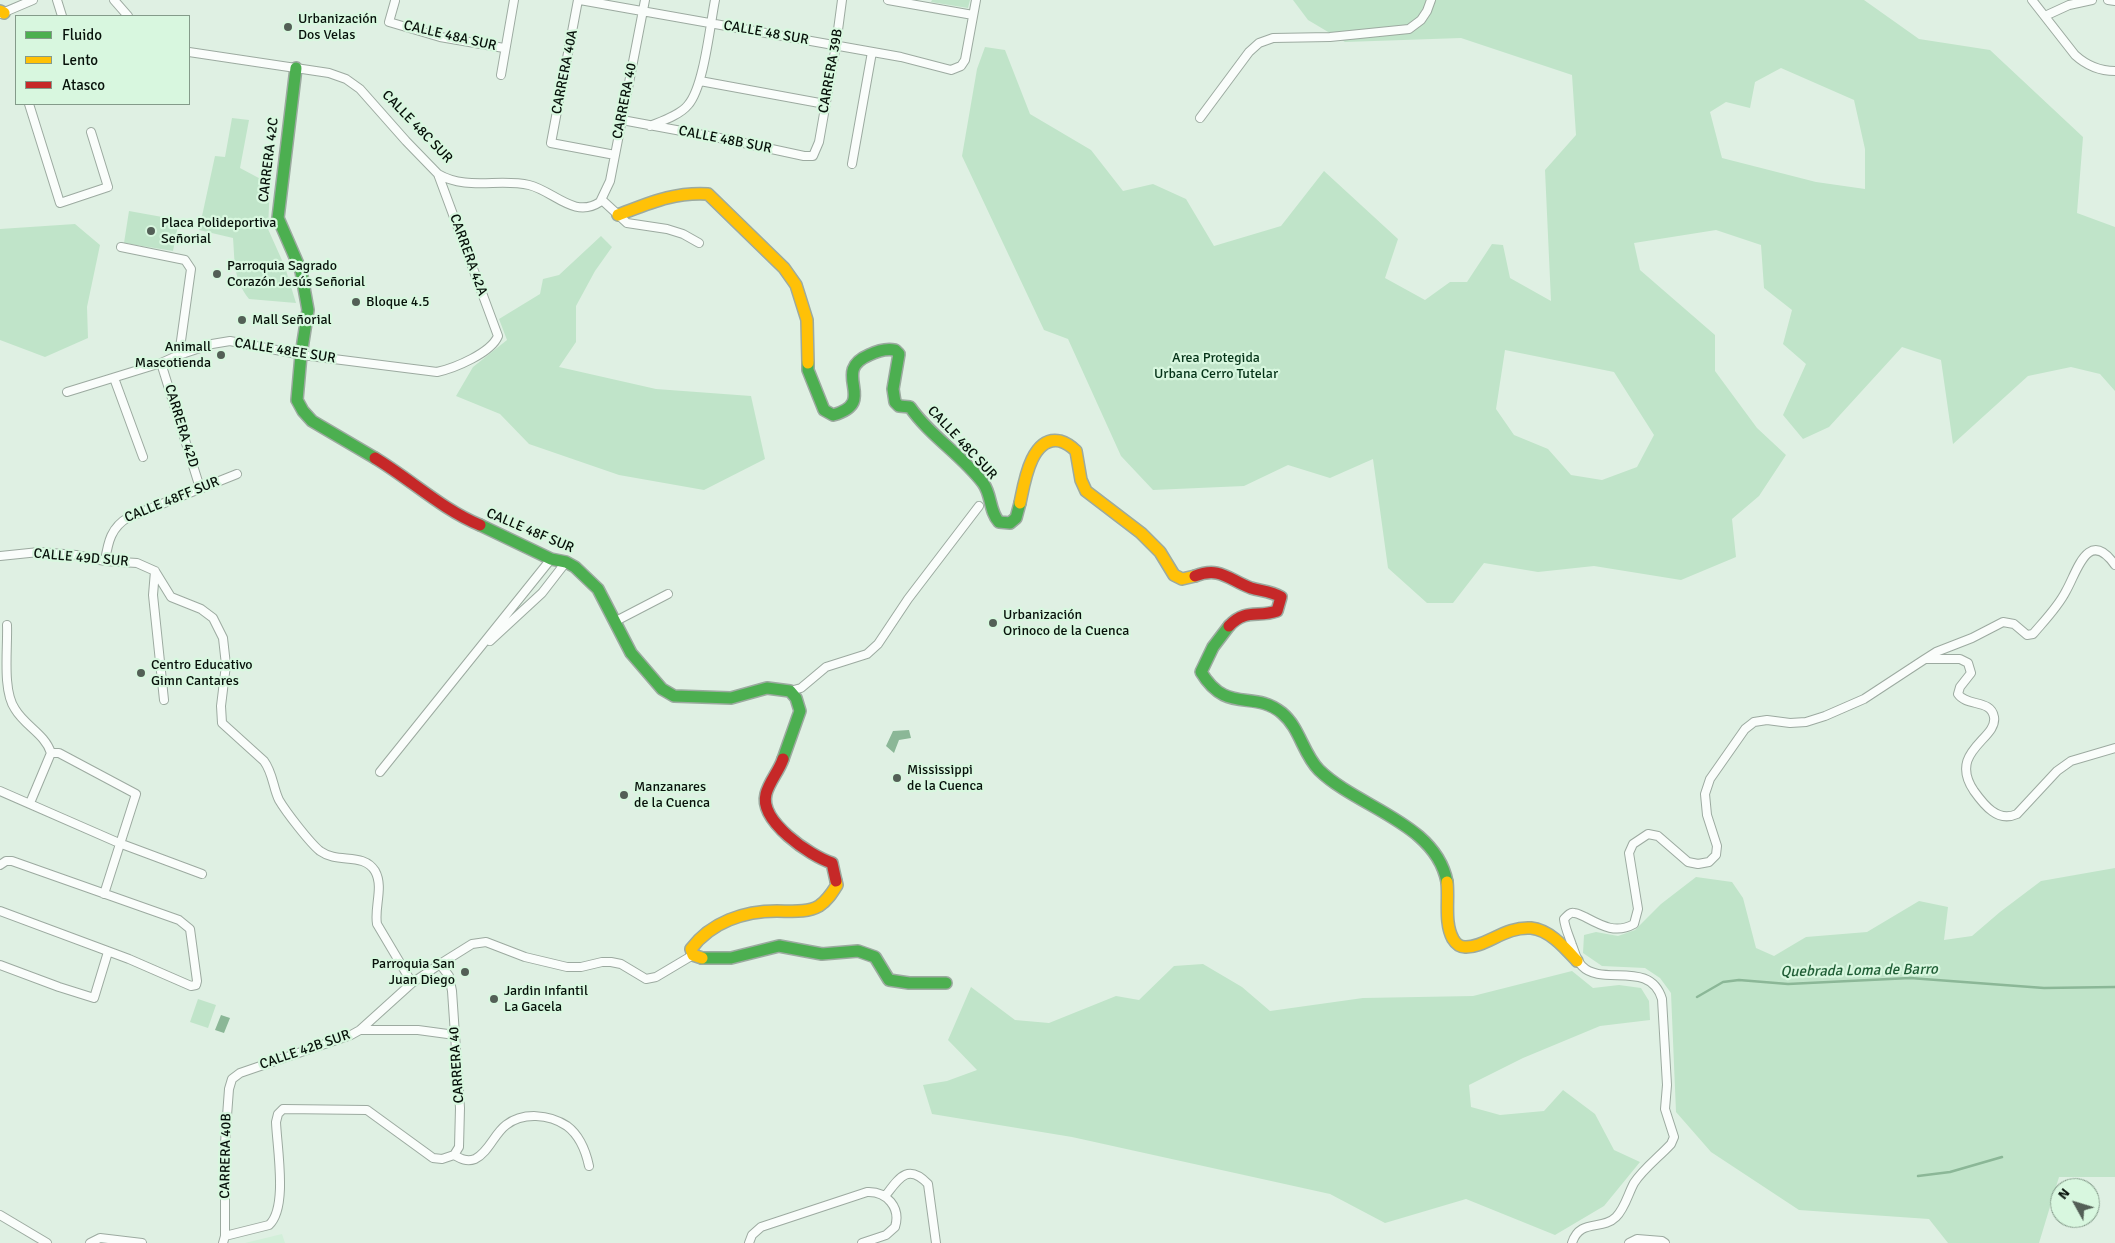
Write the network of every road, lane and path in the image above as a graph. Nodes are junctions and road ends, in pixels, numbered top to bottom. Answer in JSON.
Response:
{"nodes":[{"id":1,"x":33,"y":0,"type":"edge"},
{"id":2,"x":57,"y":0,"type":"edge"},
{"id":3,"x":114,"y":0,"type":"edge"},
{"id":4,"x":514,"y":0,"type":"edge"},
{"id":5,"x":579,"y":0,"type":"edge"},
{"id":6,"x":644,"y":0,"type":"edge"},
{"id":7,"x":714,"y":0,"type":"edge"},
{"id":8,"x":842,"y":0,"type":"edge"},
{"id":9,"x":888,"y":0,"type":"edge"},
{"id":10,"x":976,"y":0,"type":"edge"},
{"id":11,"x":1430,"y":0,"type":"edge"},
{"id":12,"x":2032,"y":0,"type":"edge"},
{"id":13,"x":2092,"y":0,"type":"edge"},
{"id":14,"x":2108,"y":0,"type":"edge"},
{"id":15,"x":395,"y":1,"type":"dead end"},
{"id":16,"x":2115,"y":2,"type":"edge"},
{"id":17,"x":928,"y":4,"type":"edge"},
{"id":18,"x":642,"y":12,"type":"junction"},
{"id":19,"x":1,"y":13,"type":"edge"},
{"id":20,"x":62,"y":15,"type":"edge"},
{"id":21,"x":127,"y":15,"type":"edge"},
{"id":22,"x":973,"y":15,"type":"junction"},
{"id":23,"x":2045,"y":16,"type":"junction"},
{"id":24,"x":710,"y":23,"type":"junction"},
{"id":25,"x":836,"y":45,"type":"junction"},
{"id":26,"x":504,"y":48,"type":"junction"},
{"id":27,"x":190,"y":52,"type":"edge"},
{"id":28,"x":872,"y":52,"type":"junction"},
{"id":29,"x":296,"y":68,"type":"junction"},
{"id":30,"x":2115,"y":71,"type":"edge"},
{"id":31,"x":501,"y":75,"type":"dead end"},
{"id":32,"x":700,"y":81,"type":"junction"},
{"id":33,"x":825,"y":104,"type":"junction"},
{"id":34,"x":29,"y":105,"type":"edge"},
{"id":35,"x":1200,"y":118,"type":"dead end"},
{"id":36,"x":622,"y":120,"type":"junction"},
{"id":37,"x":650,"y":126,"type":"junction"},
{"id":38,"x":90,"y":132,"type":"dead end"},
{"id":39,"x":819,"y":142,"type":"joint"},
{"id":40,"x":615,"y":155,"type":"junction"},
{"id":41,"x":852,"y":164,"type":"dead end"},
{"id":42,"x":438,"y":174,"type":"junction"},
{"id":43,"x":602,"y":200,"type":"junction"},
{"id":44,"x":618,"y":215,"type":"junction"},
{"id":45,"x":699,"y":243,"type":"dead end"},
{"id":46,"x":121,"y":247,"type":"dead end"},
{"id":47,"x":498,"y":336,"type":"joint"},
{"id":48,"x":179,"y":355,"type":"junction"},
{"id":49,"x":300,"y":355,"type":"junction"},
{"id":50,"x":161,"y":363,"type":"junction"},
{"id":51,"x":114,"y":378,"type":"junction"},
{"id":52,"x":68,"y":392,"type":"dead end"},
{"id":53,"x":297,"y":400,"type":"joint"},
{"id":54,"x":143,"y":457,"type":"dead end"},
{"id":55,"x":237,"y":474,"type":"dead end"},
{"id":56,"x":200,"y":488,"type":"junction"},
{"id":57,"x":978,"y":506,"type":"dead end"},
{"id":58,"x":0,"y":556,"type":"edge"},
{"id":59,"x":551,"y":559,"type":"junction"},
{"id":60,"x":105,"y":561,"type":"junction"},
{"id":61,"x":566,"y":562,"type":"junction"},
{"id":62,"x":2115,"y":565,"type":"edge"},
{"id":63,"x":155,"y":571,"type":"junction"},
{"id":64,"x":668,"y":594,"type":"dead end"},
{"id":65,"x":614,"y":622,"type":"junction"},
{"id":66,"x":7,"y":625,"type":"dead end"},
{"id":67,"x":475,"y":654,"type":"junction"},
{"id":68,"x":1925,"y":659,"type":"junction"},
{"id":69,"x":790,"y":691,"type":"junction"},
{"id":70,"x":164,"y":700,"type":"dead end"},
{"id":71,"x":2115,"y":748,"type":"edge"},
{"id":72,"x":51,"y":754,"type":"junction"},
{"id":73,"x":380,"y":772,"type":"dead end"},
{"id":74,"x":0,"y":791,"type":"edge"},
{"id":75,"x":30,"y":803,"type":"junction"},
{"id":76,"x":119,"y":843,"type":"junction"},
{"id":77,"x":0,"y":865,"type":"edge"},
{"id":78,"x":202,"y":874,"type":"dead end"},
{"id":79,"x":104,"y":894,"type":"junction"},
{"id":80,"x":0,"y":911,"type":"edge"},
{"id":81,"x":108,"y":952,"type":"junction"},
{"id":82,"x":693,"y":955,"type":"junction"},
{"id":83,"x":1577,"y":960,"type":"junction"},
{"id":84,"x":440,"y":964,"type":"junction"},
{"id":85,"x":0,"y":965,"type":"edge"},
{"id":86,"x":946,"y":983,"type":"dead end"},
{"id":87,"x":412,"y":984,"type":"junction"},
{"id":88,"x":360,"y":1030,"type":"junction"},
{"id":89,"x":455,"y":1035,"type":"junction"},
{"id":90,"x":240,"y":1072,"type":"joint"},
{"id":91,"x":454,"y":1155,"type":"junction"},
{"id":92,"x":589,"y":1166,"type":"dead end"},
{"id":93,"x":886,"y":1195,"type":"junction"},
{"id":94,"x":0,"y":1216,"type":"edge"},
{"id":95,"x":224,"y":1240,"type":"edge"},
{"id":96,"x":47,"y":1243,"type":"edge"},
{"id":97,"x":90,"y":1243,"type":"edge"},
{"id":98,"x":142,"y":1243,"type":"edge"},
{"id":99,"x":749,"y":1243,"type":"edge"},
{"id":100,"x":862,"y":1243,"type":"edge"},
{"id":101,"x":936,"y":1243,"type":"edge"},
{"id":102,"x":1572,"y":1243,"type":"edge"},
{"id":103,"x":1629,"y":1243,"type":"edge"},
{"id":104,"x":1665,"y":1243,"type":"edge"}],
"edges":[{"from":1,"to":19,"type":"street"},
{"from":2,"to":20,"type":"street"},
{"from":3,"to":21,"type":"street"},
{"from":4,"to":26,"type":"street"},
{"from":5,"to":18,"type":"street","name":"CALLE 48 SUR"},
{"from":5,"to":40,"type":"street","name":"CARRERA 40A"},
{"from":6,"to":18,"type":"street","name":"CARRERA 40"},
{"from":7,"to":24,"type":"street"},
{"from":8,"to":25,"type":"street","name":"CARRERA 39B"},
{"from":9,"to":17,"type":"street"},
{"from":10,"to":22,"type":"street"},
{"from":11,"to":35,"type":"street"},
{"from":12,"to":23,"type":"street"},
{"from":13,"to":23,"type":"street"},
{"from":14,"to":16,"type":"street"},
{"from":15,"to":26,"type":"street","name":"CALLE 48A SUR"},
{"from":17,"to":22,"type":"street"},
{"from":18,"to":24,"type":"street","name":"CALLE 48 SUR"},
{"from":18,"to":36,"type":"street","name":"CARRERA 40"},
{"from":22,"to":28,"type":"street","name":"CALLE 48 SUR"},
{"from":23,"to":30,"type":"street"},
{"from":24,"to":25,"type":"street","name":"CALLE 48 SUR"},
{"from":24,"to":32,"type":"street"},
{"from":25,"to":28,"type":"street","name":"CALLE 48 SUR"},
{"from":25,"to":33,"type":"street","name":"CARRERA 39B"},
{"from":26,"to":31,"type":"street"},
{"from":27,"to":29,"type":"street","name":"CALLE 48C SUR"},
{"from":28,"to":41,"type":"street"},
{"from":29,"to":42,"type":"street","name":"CALLE 48C SUR"},
{"from":29,"to":49,"type":"street","name":"CARRERA 42C"},
{"from":32,"to":33,"type":"street"},
{"from":32,"to":37,"type":"street"},
{"from":33,"to":39,"type":"street","name":"CARRERA 39B"},
{"from":34,"to":38,"type":"street"},
{"from":36,"to":37,"type":"street","name":"CALLE 48B SUR"},
{"from":36,"to":40,"type":"street","name":"CARRERA 40"},
{"from":37,"to":39,"type":"street","name":"CALLE 48B SUR"},
{"from":40,"to":43,"type":"street","name":"CARRERA 40"},
{"from":42,"to":43,"type":"street","name":"CALLE 48C SUR"},
{"from":42,"to":47,"type":"street","name":"CARRERA 42A"},
{"from":43,"to":44,"type":"street"},
{"from":44,"to":45,"type":"street"},
{"from":44,"to":83,"type":"street","name":"CALLE 48C SUR"},
{"from":46,"to":48,"type":"street"},
{"from":47,"to":49,"type":"street","name":"CALLE 48EE SUR"},
{"from":48,"to":49,"type":"street","name":"CALLE 48EE SUR"},
{"from":48,"to":50,"type":"street","name":"CALLE 48EE SUR"},
{"from":49,"to":53,"type":"street","name":"CARRERA 42C"},
{"from":50,"to":51,"type":"street","name":"CALLE 48EE SUR"},
{"from":50,"to":56,"type":"street","name":"CARRERA 42D"},
{"from":51,"to":52,"type":"street","name":"CALLE 48EE SUR"},
{"from":51,"to":54,"type":"street"},
{"from":53,"to":59,"type":"street","name":"CALLE 48F SUR"},
{"from":55,"to":56,"type":"street","name":"CALLE 48FF SUR"},
{"from":56,"to":60,"type":"street","name":"CALLE 48FF SUR"},
{"from":57,"to":69,"type":"street"},
{"from":58,"to":60,"type":"street","name":"CALLE 49D SUR"},
{"from":59,"to":61,"type":"street","name":"CALLE 48F SUR"},
{"from":59,"to":67,"type":"street"},
{"from":60,"to":63,"type":"street","name":"CALLE 49D SUR"},
{"from":61,"to":65,"type":"street","name":"CALLE 48F SUR"},
{"from":61,"to":67,"type":"street"},
{"from":62,"to":68,"type":"street"},
{"from":63,"to":70,"type":"street"},
{"from":63,"to":87,"type":"street"},
{"from":64,"to":65,"type":"street"},
{"from":65,"to":69,"type":"street","name":"CALLE 48F SUR"},
{"from":66,"to":72,"type":"street"},
{"from":67,"to":73,"type":"street"},
{"from":68,"to":71,"type":"street"},
{"from":68,"to":83,"type":"street"},
{"from":69,"to":82,"type":"street"},
{"from":72,"to":75,"type":"street"},
{"from":72,"to":76,"type":"street"},
{"from":74,"to":75,"type":"street"},
{"from":75,"to":76,"type":"street"},
{"from":76,"to":78,"type":"street"},
{"from":76,"to":79,"type":"street"},
{"from":77,"to":79,"type":"street"},
{"from":79,"to":81,"type":"street"},
{"from":80,"to":81,"type":"street"},
{"from":81,"to":85,"type":"street"},
{"from":82,"to":84,"type":"street"},
{"from":82,"to":86,"type":"street"},
{"from":83,"to":102,"type":"street"},
{"from":84,"to":87,"type":"street"},
{"from":84,"to":89,"type":"street","name":"CARRERA 40"},
{"from":87,"to":88,"type":"street","name":"CALLE 42B SUR"},
{"from":88,"to":89,"type":"street"},
{"from":88,"to":90,"type":"street","name":"CALLE 42B SUR"},
{"from":89,"to":91,"type":"street","name":"CARRERA 40"},
{"from":90,"to":95,"type":"street","name":"CARRERA 40B"},
{"from":91,"to":92,"type":"street"},
{"from":91,"to":95,"type":"street"},
{"from":93,"to":99,"type":"street"},
{"from":93,"to":100,"type":"street"},
{"from":93,"to":101,"type":"street"},
{"from":94,"to":96,"type":"street"},
{"from":97,"to":98,"type":"street"},
{"from":103,"to":104,"type":"street"}]}
